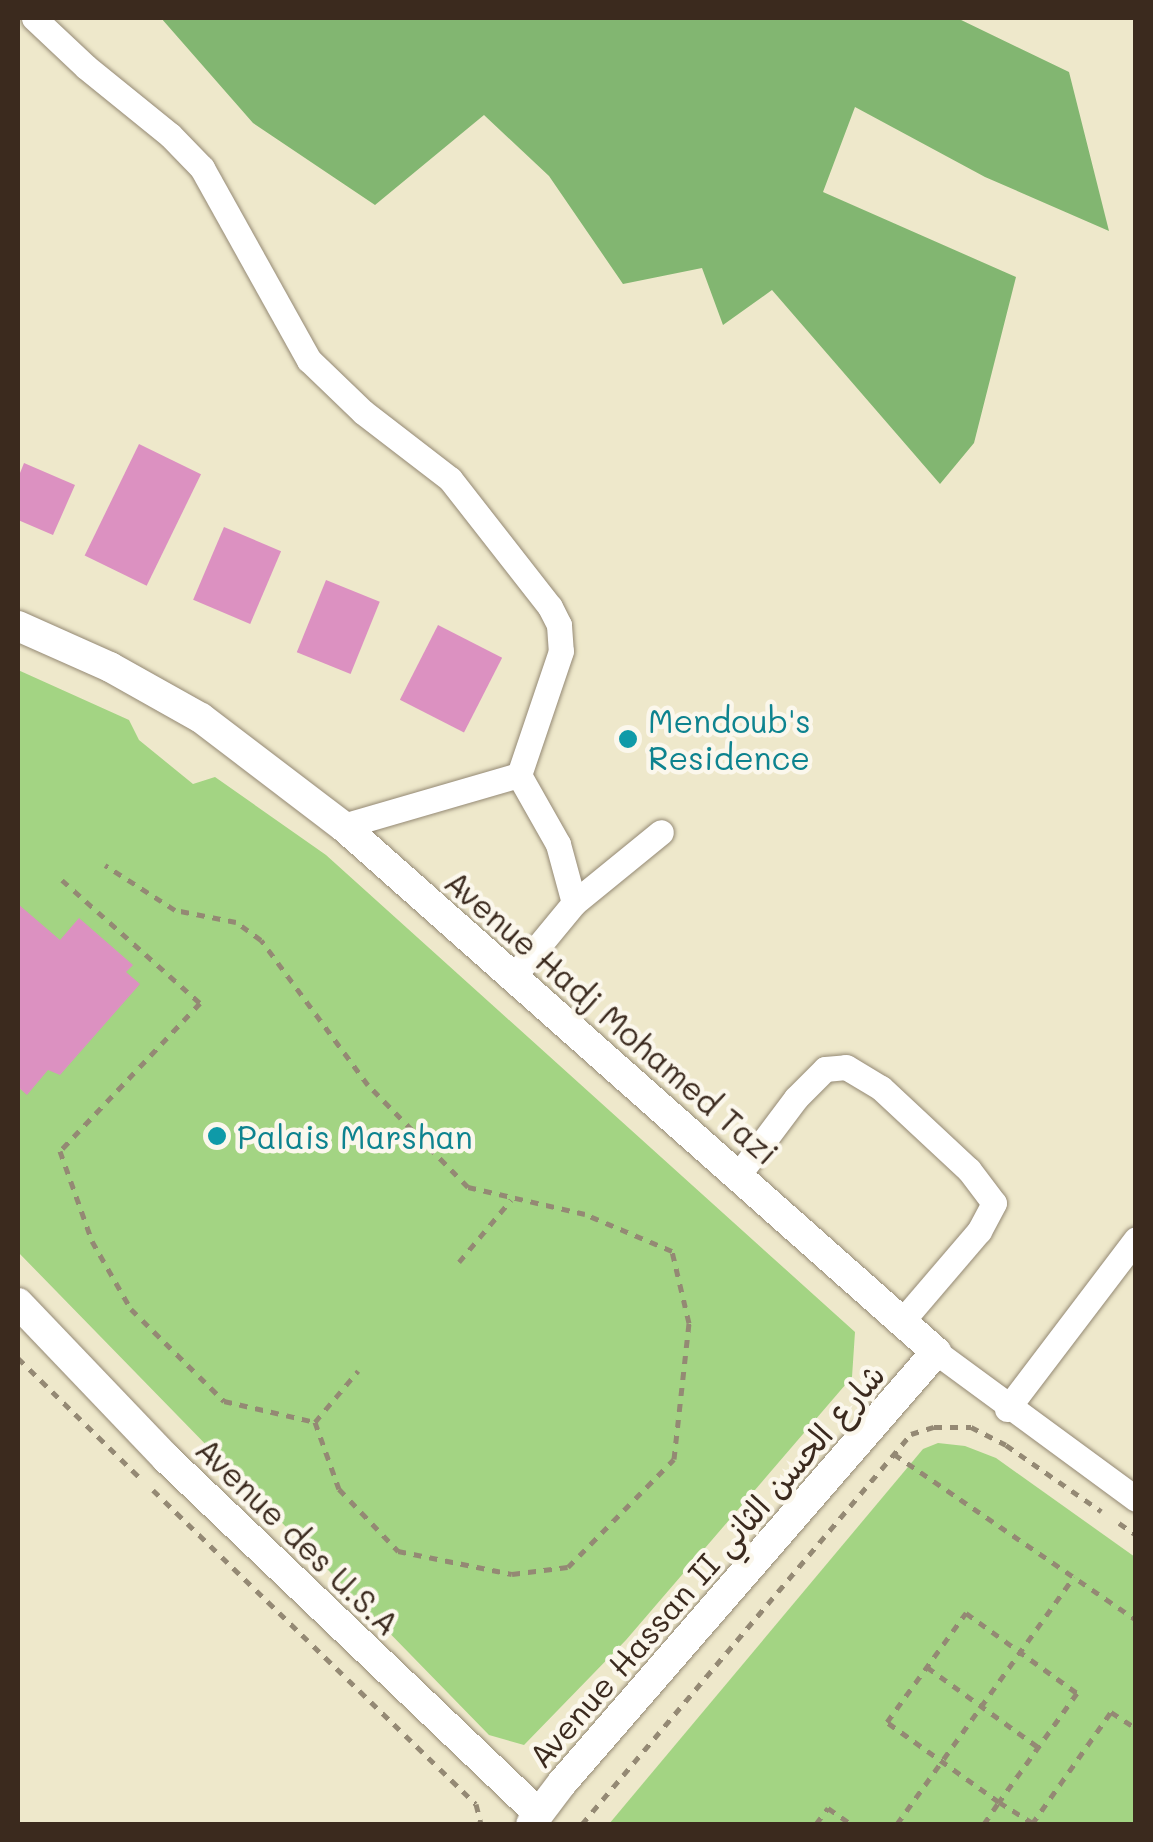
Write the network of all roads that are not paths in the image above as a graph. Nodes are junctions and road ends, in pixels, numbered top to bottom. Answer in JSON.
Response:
{"nodes":[{"id":1,"x":34,"y":18,"type":"edge"},
{"id":2,"x":18,"y":626,"type":"edge"},
{"id":3,"x":519,"y":775,"type":"junction"},
{"id":4,"x":343,"y":826,"type":"junction"},
{"id":5,"x":660,"y":832,"type":"dead end"},
{"id":6,"x":574,"y":903,"type":"junction"},
{"id":7,"x":513,"y":978,"type":"junction"},
{"id":8,"x":739,"y":1174,"type":"junction"},
{"id":9,"x":1134,"y":1246,"type":"edge"},
{"id":10,"x":18,"y":1302,"type":"edge"},
{"id":11,"x":902,"y":1321,"type":"junction"},
{"id":12,"x":936,"y":1352,"type":"junction"},
{"id":13,"x":1007,"y":1408,"type":"junction"},
{"id":14,"x":1136,"y":1500,"type":"edge"},
{"id":15,"x":534,"y":1819,"type":"edge"}],
"edges":[{"from":1,"to":3,"type":"street"},
{"from":2,"to":4,"type":"street","name":"Avenue Hadj Mohamed Tazi"},
{"from":3,"to":4,"type":"street"},
{"from":3,"to":6,"type":"street"},
{"from":4,"to":7,"type":"street","name":"Avenue Hadj Mohamed Tazi"},
{"from":5,"to":6,"type":"street"},
{"from":6,"to":7,"type":"street"},
{"from":7,"to":8,"type":"street","name":"Avenue Hadj Mohamed Tazi"},
{"from":8,"to":11,"type":"street","name":"Avenue Hadj Mohamed Tazi"},
{"from":8,"to":11,"type":"street"},
{"from":9,"to":13,"type":"street"},
{"from":10,"to":15,"type":"street","name":"Avenue des U.S.A"},
{"from":11,"to":12,"type":"street","name":"Avenue Hadj Mohamed Tazi"},
{"from":12,"to":13,"type":"street","name":"Avenue Hadj Mohamed Tazi"},
{"from":12,"to":15,"type":"street","name":"Avenue Hassan II شارع الحسن الثاني"},
{"from":13,"to":14,"type":"street","name":"Avenue Hadj Mohamed Tazi"}]}
